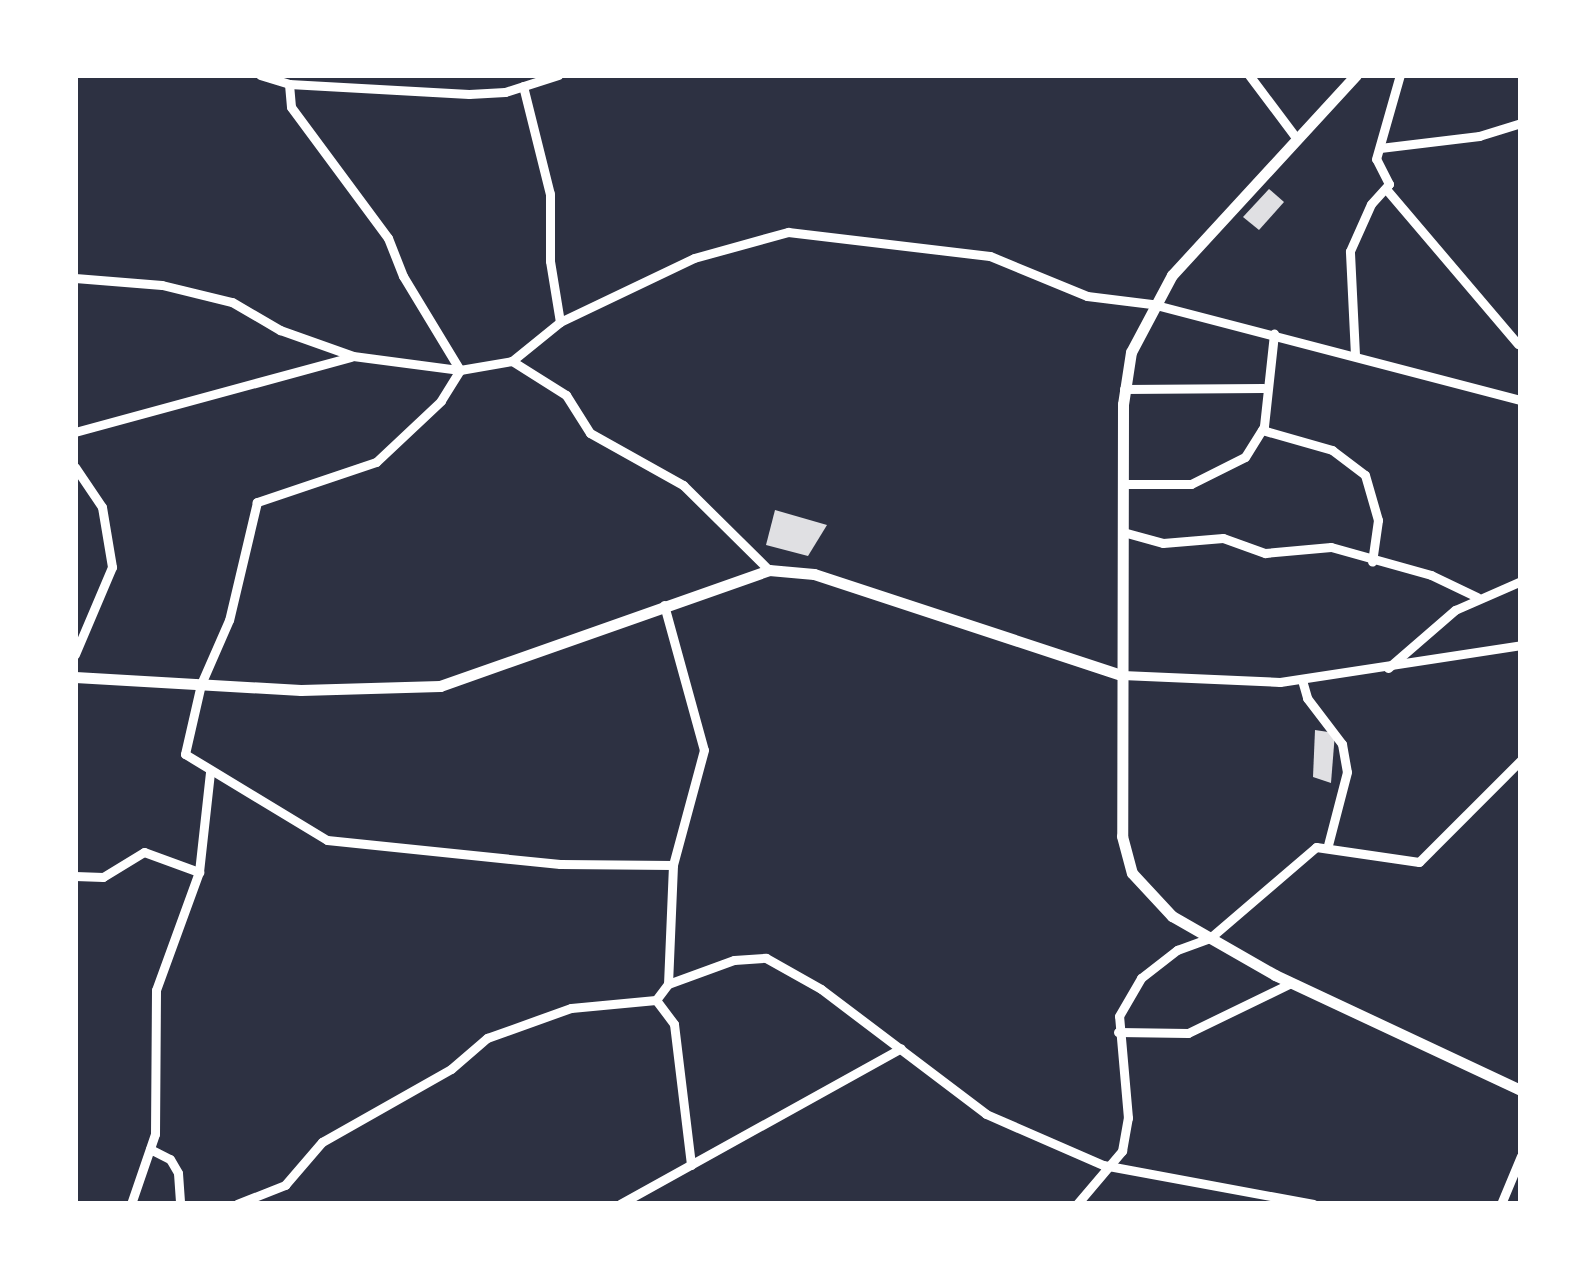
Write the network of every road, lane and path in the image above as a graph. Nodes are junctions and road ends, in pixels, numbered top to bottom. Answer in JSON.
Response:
{"nodes":[{"id":1,"x":260,"y":75,"type":"edge"},
{"id":2,"x":558,"y":75,"type":"edge"},
{"id":3,"x":1249,"y":75,"type":"edge"},
{"id":4,"x":1356,"y":75,"type":"edge"},
{"id":5,"x":1400,"y":75,"type":"edge"},
{"id":6,"x":527,"y":81,"type":"edge"},
{"id":7,"x":289,"y":84,"type":"junction"},
{"id":8,"x":1521,"y":122,"type":"edge"},
{"id":9,"x":1297,"y":139,"type":"junction"},
{"id":10,"x":1380,"y":148,"type":"junction"},
{"id":11,"x":1386,"y":189,"type":"junction"},
{"id":12,"x":75,"y":278,"type":"edge"},
{"id":13,"x":1152,"y":304,"type":"junction"},
{"id":14,"x":560,"y":322,"type":"junction"},
{"id":15,"x":1274,"y":334,"type":"junction"},
{"id":16,"x":1518,"y":344,"type":"dead end"},
{"id":17,"x":1355,"y":354,"type":"junction"},
{"id":18,"x":353,"y":356,"type":"junction"},
{"id":19,"x":512,"y":361,"type":"junction"},
{"id":20,"x":460,"y":370,"type":"junction"},
{"id":21,"x":1263,"y":388,"type":"junction"},
{"id":22,"x":1124,"y":389,"type":"junction"},
{"id":23,"x":1521,"y":400,"type":"edge"},
{"id":24,"x":1262,"y":430,"type":"junction"},
{"id":25,"x":75,"y":432,"type":"edge"},
{"id":26,"x":75,"y":467,"type":"edge"},
{"id":27,"x":1123,"y":484,"type":"junction"},
{"id":28,"x":1122,"y":532,"type":"junction"},
{"id":29,"x":1372,"y":562,"type":"junction"},
{"id":30,"x":769,"y":570,"type":"junction"},
{"id":31,"x":1521,"y":580,"type":"edge"},
{"id":32,"x":1477,"y":597,"type":"junction"},
{"id":33,"x":664,"y":604,"type":"junction"},
{"id":34,"x":1521,"y":645,"type":"edge"},
{"id":35,"x":75,"y":654,"type":"edge"},
{"id":36,"x":1386,"y":670,"type":"junction"},
{"id":37,"x":1122,"y":674,"type":"junction"},
{"id":38,"x":75,"y":677,"type":"edge"},
{"id":39,"x":1302,"y":680,"type":"junction"},
{"id":40,"x":201,"y":684,"type":"junction"},
{"id":41,"x":1521,"y":760,"type":"edge"},
{"id":42,"x":210,"y":773,"type":"junction"},
{"id":43,"x":1328,"y":846,"type":"junction"},
{"id":44,"x":673,"y":865,"type":"junction"},
{"id":45,"x":199,"y":872,"type":"junction"},
{"id":46,"x":75,"y":876,"type":"edge"},
{"id":47,"x":1210,"y":938,"type":"junction"},
{"id":48,"x":1292,"y":983,"type":"junction"},
{"id":49,"x":668,"y":984,"type":"junction"},
{"id":50,"x":656,"y":1000,"type":"junction"},
{"id":51,"x":1118,"y":1032,"type":"junction"},
{"id":52,"x":901,"y":1048,"type":"junction"},
{"id":53,"x":1521,"y":1090,"type":"edge"},
{"id":54,"x":150,"y":1149,"type":"junction"},
{"id":55,"x":1521,"y":1156,"type":"edge"},
{"id":56,"x":1104,"y":1164,"type":"junction"},
{"id":57,"x":692,"y":1165,"type":"junction"},
{"id":58,"x":130,"y":1204,"type":"edge"},
{"id":59,"x":180,"y":1204,"type":"edge"},
{"id":60,"x":238,"y":1204,"type":"edge"},
{"id":61,"x":620,"y":1204,"type":"edge"},
{"id":62,"x":1076,"y":1204,"type":"edge"},
{"id":63,"x":1313,"y":1204,"type":"edge"},
{"id":64,"x":1502,"y":1204,"type":"edge"}],
"edges":[{"from":1,"to":7,"type":"street"},
{"from":2,"to":6,"type":"street"},
{"from":3,"to":9,"type":"street"},
{"from":4,"to":9,"type":"main road"},
{"from":5,"to":10,"type":"street"},
{"from":6,"to":7,"type":"street"},
{"from":6,"to":14,"type":"street"},
{"from":7,"to":20,"type":"street"},
{"from":8,"to":10,"type":"street"},
{"from":9,"to":13,"type":"main road"},
{"from":10,"to":11,"type":"street"},
{"from":11,"to":16,"type":"street"},
{"from":11,"to":17,"type":"street"},
{"from":12,"to":18,"type":"street"},
{"from":13,"to":14,"type":"street"},
{"from":13,"to":15,"type":"street"},
{"from":13,"to":22,"type":"main road"},
{"from":14,"to":19,"type":"street"},
{"from":15,"to":17,"type":"street"},
{"from":15,"to":21,"type":"street"},
{"from":17,"to":23,"type":"street"},
{"from":18,"to":20,"type":"street"},
{"from":18,"to":25,"type":"street"},
{"from":19,"to":20,"type":"street"},
{"from":19,"to":30,"type":"street"},
{"from":20,"to":40,"type":"street"},
{"from":21,"to":22,"type":"street"},
{"from":21,"to":24,"type":"street"},
{"from":22,"to":27,"type":"main road"},
{"from":24,"to":27,"type":"street"},
{"from":24,"to":29,"type":"street"},
{"from":26,"to":35,"type":"street"},
{"from":27,"to":28,"type":"main road"},
{"from":28,"to":29,"type":"street"},
{"from":28,"to":37,"type":"main road"},
{"from":29,"to":32,"type":"street"},
{"from":30,"to":33,"type":"main road"},
{"from":30,"to":37,"type":"main road"},
{"from":31,"to":32,"type":"street"},
{"from":32,"to":36,"type":"street"},
{"from":33,"to":40,"type":"main road"},
{"from":33,"to":44,"type":"street"},
{"from":34,"to":36,"type":"street"},
{"from":36,"to":39,"type":"street"},
{"from":37,"to":39,"type":"street"},
{"from":37,"to":47,"type":"main road"},
{"from":38,"to":40,"type":"main road"},
{"from":39,"to":43,"type":"street"},
{"from":40,"to":42,"type":"street"},
{"from":41,"to":43,"type":"street"},
{"from":42,"to":44,"type":"street"},
{"from":42,"to":45,"type":"street"},
{"from":43,"to":47,"type":"street"},
{"from":44,"to":49,"type":"street"},
{"from":45,"to":46,"type":"street"},
{"from":45,"to":54,"type":"street"},
{"from":47,"to":48,"type":"main road"},
{"from":47,"to":51,"type":"street"},
{"from":48,"to":51,"type":"street"},
{"from":48,"to":53,"type":"main road"},
{"from":49,"to":50,"type":"street"},
{"from":49,"to":52,"type":"street"},
{"from":50,"to":57,"type":"street"},
{"from":50,"to":60,"type":"street"},
{"from":51,"to":56,"type":"street"},
{"from":52,"to":56,"type":"street"},
{"from":52,"to":57,"type":"street"},
{"from":54,"to":58,"type":"street"},
{"from":54,"to":59,"type":"street"},
{"from":55,"to":64,"type":"street"},
{"from":56,"to":62,"type":"street"},
{"from":56,"to":63,"type":"street"},
{"from":57,"to":61,"type":"street"}]}
